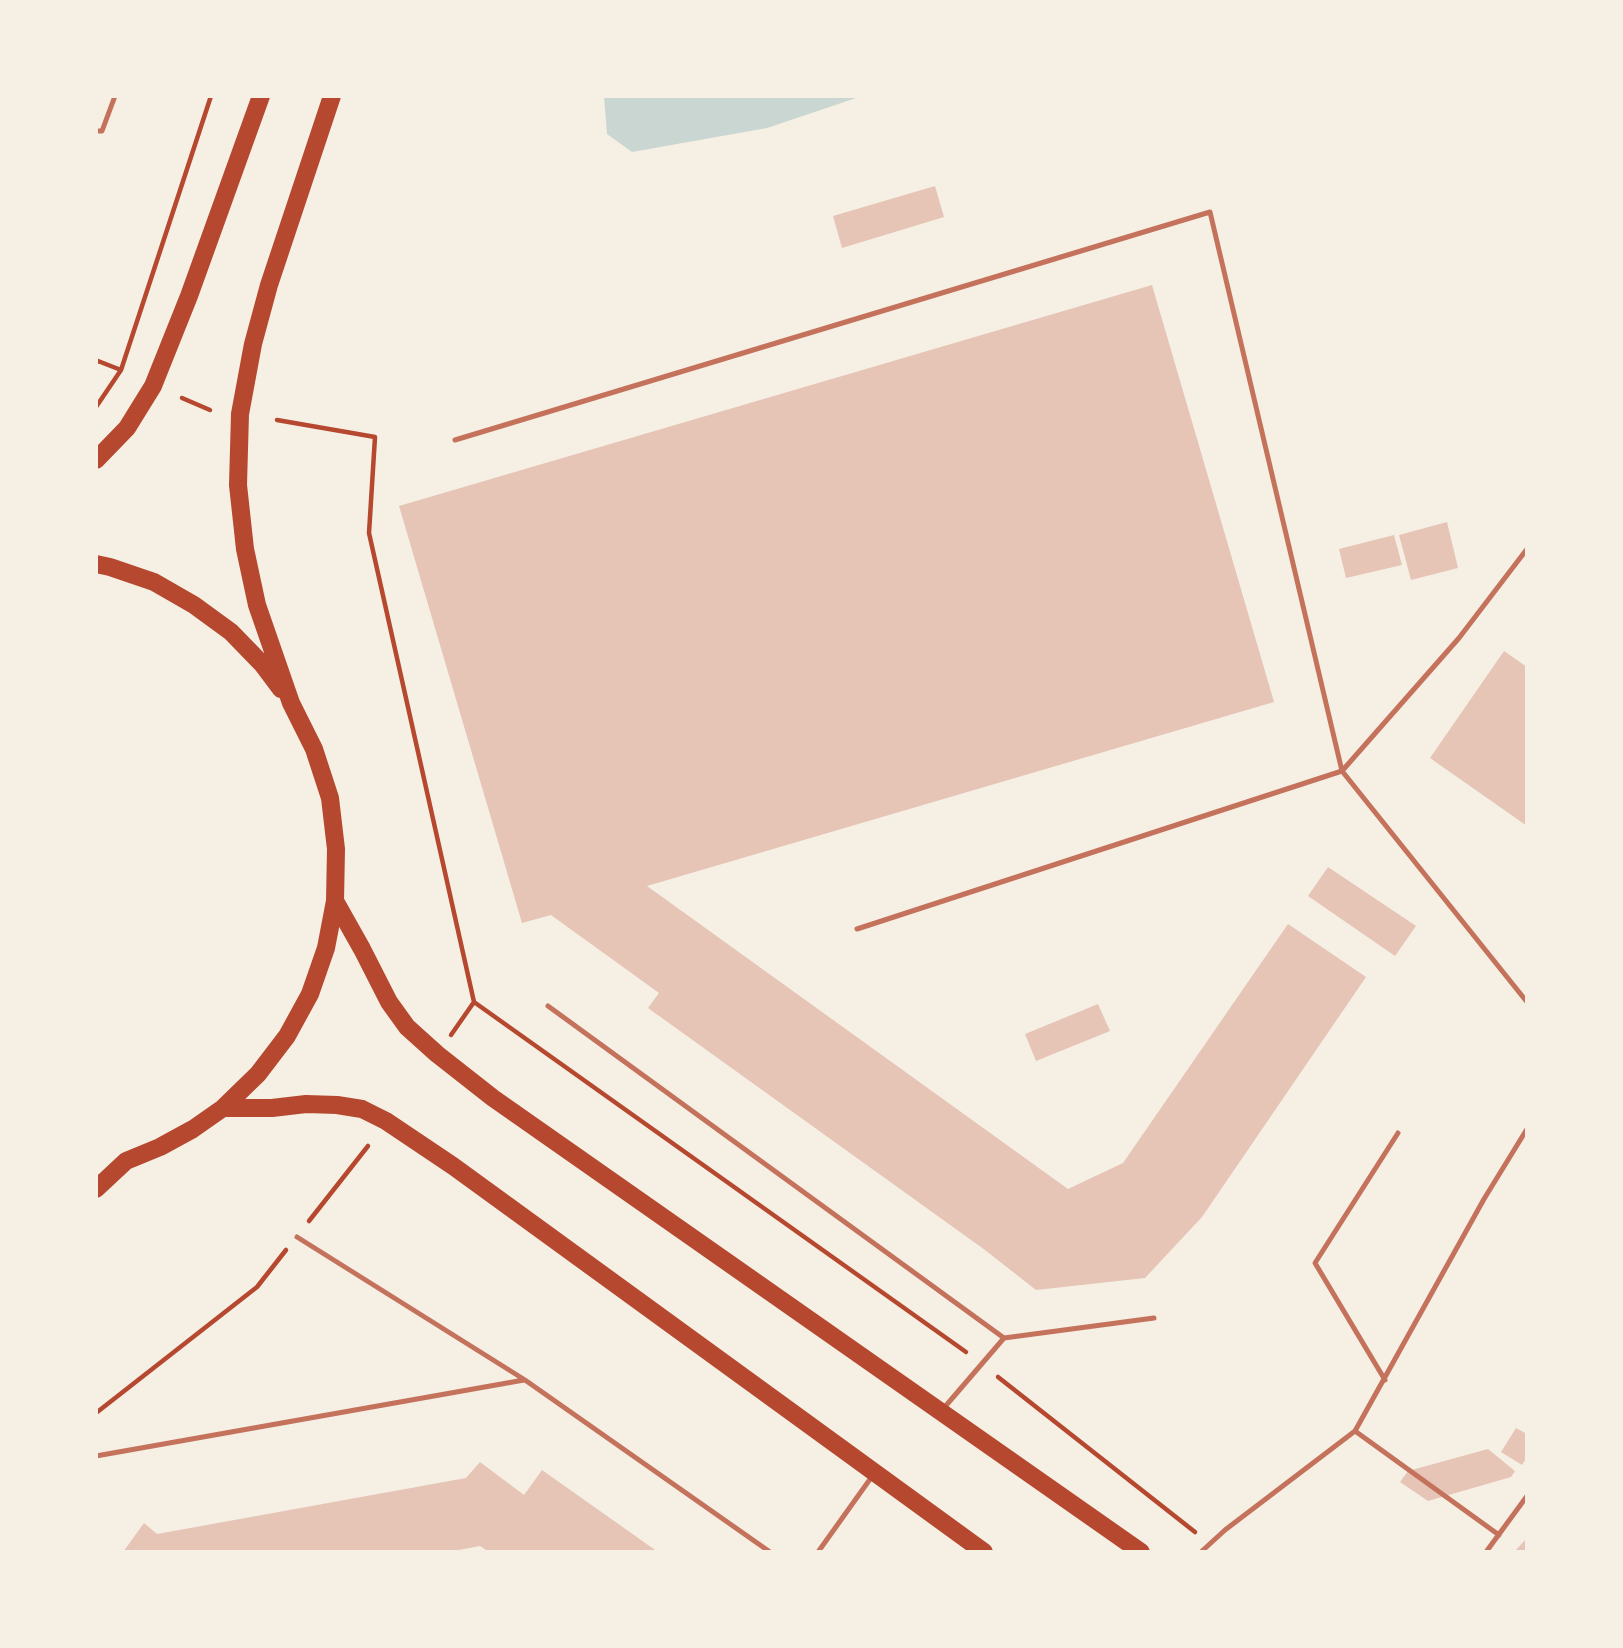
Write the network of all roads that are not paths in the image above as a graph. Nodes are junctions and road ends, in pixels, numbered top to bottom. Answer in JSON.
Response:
{"nodes":[{"id":1,"x":115,"y":96,"type":"edge"},
{"id":2,"x":261,"y":96,"type":"edge"},
{"id":3,"x":332,"y":96,"type":"edge"},
{"id":4,"x":96,"y":131,"type":"edge"},
{"id":5,"x":455,"y":440,"type":"dead end"},
{"id":6,"x":96,"y":460,"type":"edge"},
{"id":7,"x":1527,"y":549,"type":"edge"},
{"id":8,"x":96,"y":564,"type":"edge"},
{"id":9,"x":291,"y":703,"type":"junction"},
{"id":10,"x":1342,"y":771,"type":"junction"},
{"id":11,"x":335,"y":901,"type":"junction"},
{"id":12,"x":857,"y":929,"type":"dead end"},
{"id":13,"x":1527,"y":1002,"type":"edge"},
{"id":14,"x":548,"y":1006,"type":"dead end"},
{"id":15,"x":223,"y":1108,"type":"junction"},
{"id":16,"x":1527,"y":1129,"type":"edge"},
{"id":17,"x":1398,"y":1133,"type":"dead end"},
{"id":18,"x":126,"y":1161,"type":"junction"},
{"id":19,"x":96,"y":1169,"type":"edge"},
{"id":20,"x":96,"y":1189,"type":"edge"},
{"id":21,"x":297,"y":1237,"type":"road end"},
{"id":22,"x":1153,"y":1318,"type":"dead end"},
{"id":23,"x":1004,"y":1338,"type":"junction"},
{"id":24,"x":525,"y":1380,"type":"junction"},
{"id":25,"x":1385,"y":1380,"type":"junction"},
{"id":26,"x":941,"y":1411,"type":"junction"},
{"id":27,"x":1355,"y":1431,"type":"junction"},
{"id":28,"x":96,"y":1456,"type":"edge"},
{"id":29,"x":875,"y":1472,"type":"junction"},
{"id":30,"x":1527,"y":1496,"type":"edge"},
{"id":31,"x":1499,"y":1535,"type":"junction"},
{"id":32,"x":770,"y":1552,"type":"edge"},
{"id":33,"x":818,"y":1552,"type":"edge"},
{"id":34,"x":984,"y":1552,"type":"edge"},
{"id":35,"x":1141,"y":1552,"type":"edge"},
{"id":36,"x":1201,"y":1552,"type":"edge"},
{"id":37,"x":1486,"y":1552,"type":"edge"}],
"edges":[{"from":1,"to":4,"type":"lane"},
{"from":2,"to":6,"type":"main road"},
{"from":3,"to":9,"type":"main road"},
{"from":5,"to":10,"type":"lane"},
{"from":7,"to":10,"type":"lane"},
{"from":8,"to":9,"type":"main road"},
{"from":9,"to":11,"type":"main road"},
{"from":10,"to":12,"type":"lane"},
{"from":10,"to":13,"type":"lane"},
{"from":11,"to":15,"type":"main road"},
{"from":11,"to":26,"type":"main road"},
{"from":14,"to":23,"type":"lane"},
{"from":15,"to":18,"type":"main road"},
{"from":15,"to":29,"type":"main road"},
{"from":16,"to":25,"type":"lane"},
{"from":17,"to":25,"type":"lane"},
{"from":18,"to":19,"type":"main road"},
{"from":18,"to":20,"type":"main road"},
{"from":21,"to":24,"type":"lane"},
{"from":22,"to":23,"type":"lane"},
{"from":23,"to":26,"type":"lane"},
{"from":24,"to":28,"type":"lane"},
{"from":24,"to":32,"type":"lane"},
{"from":25,"to":27,"type":"lane"},
{"from":26,"to":35,"type":"main road"},
{"from":27,"to":31,"type":"lane"},
{"from":27,"to":36,"type":"lane"},
{"from":29,"to":33,"type":"lane"},
{"from":29,"to":34,"type":"main road"},
{"from":30,"to":31,"type":"lane"},
{"from":31,"to":37,"type":"lane"}]}
